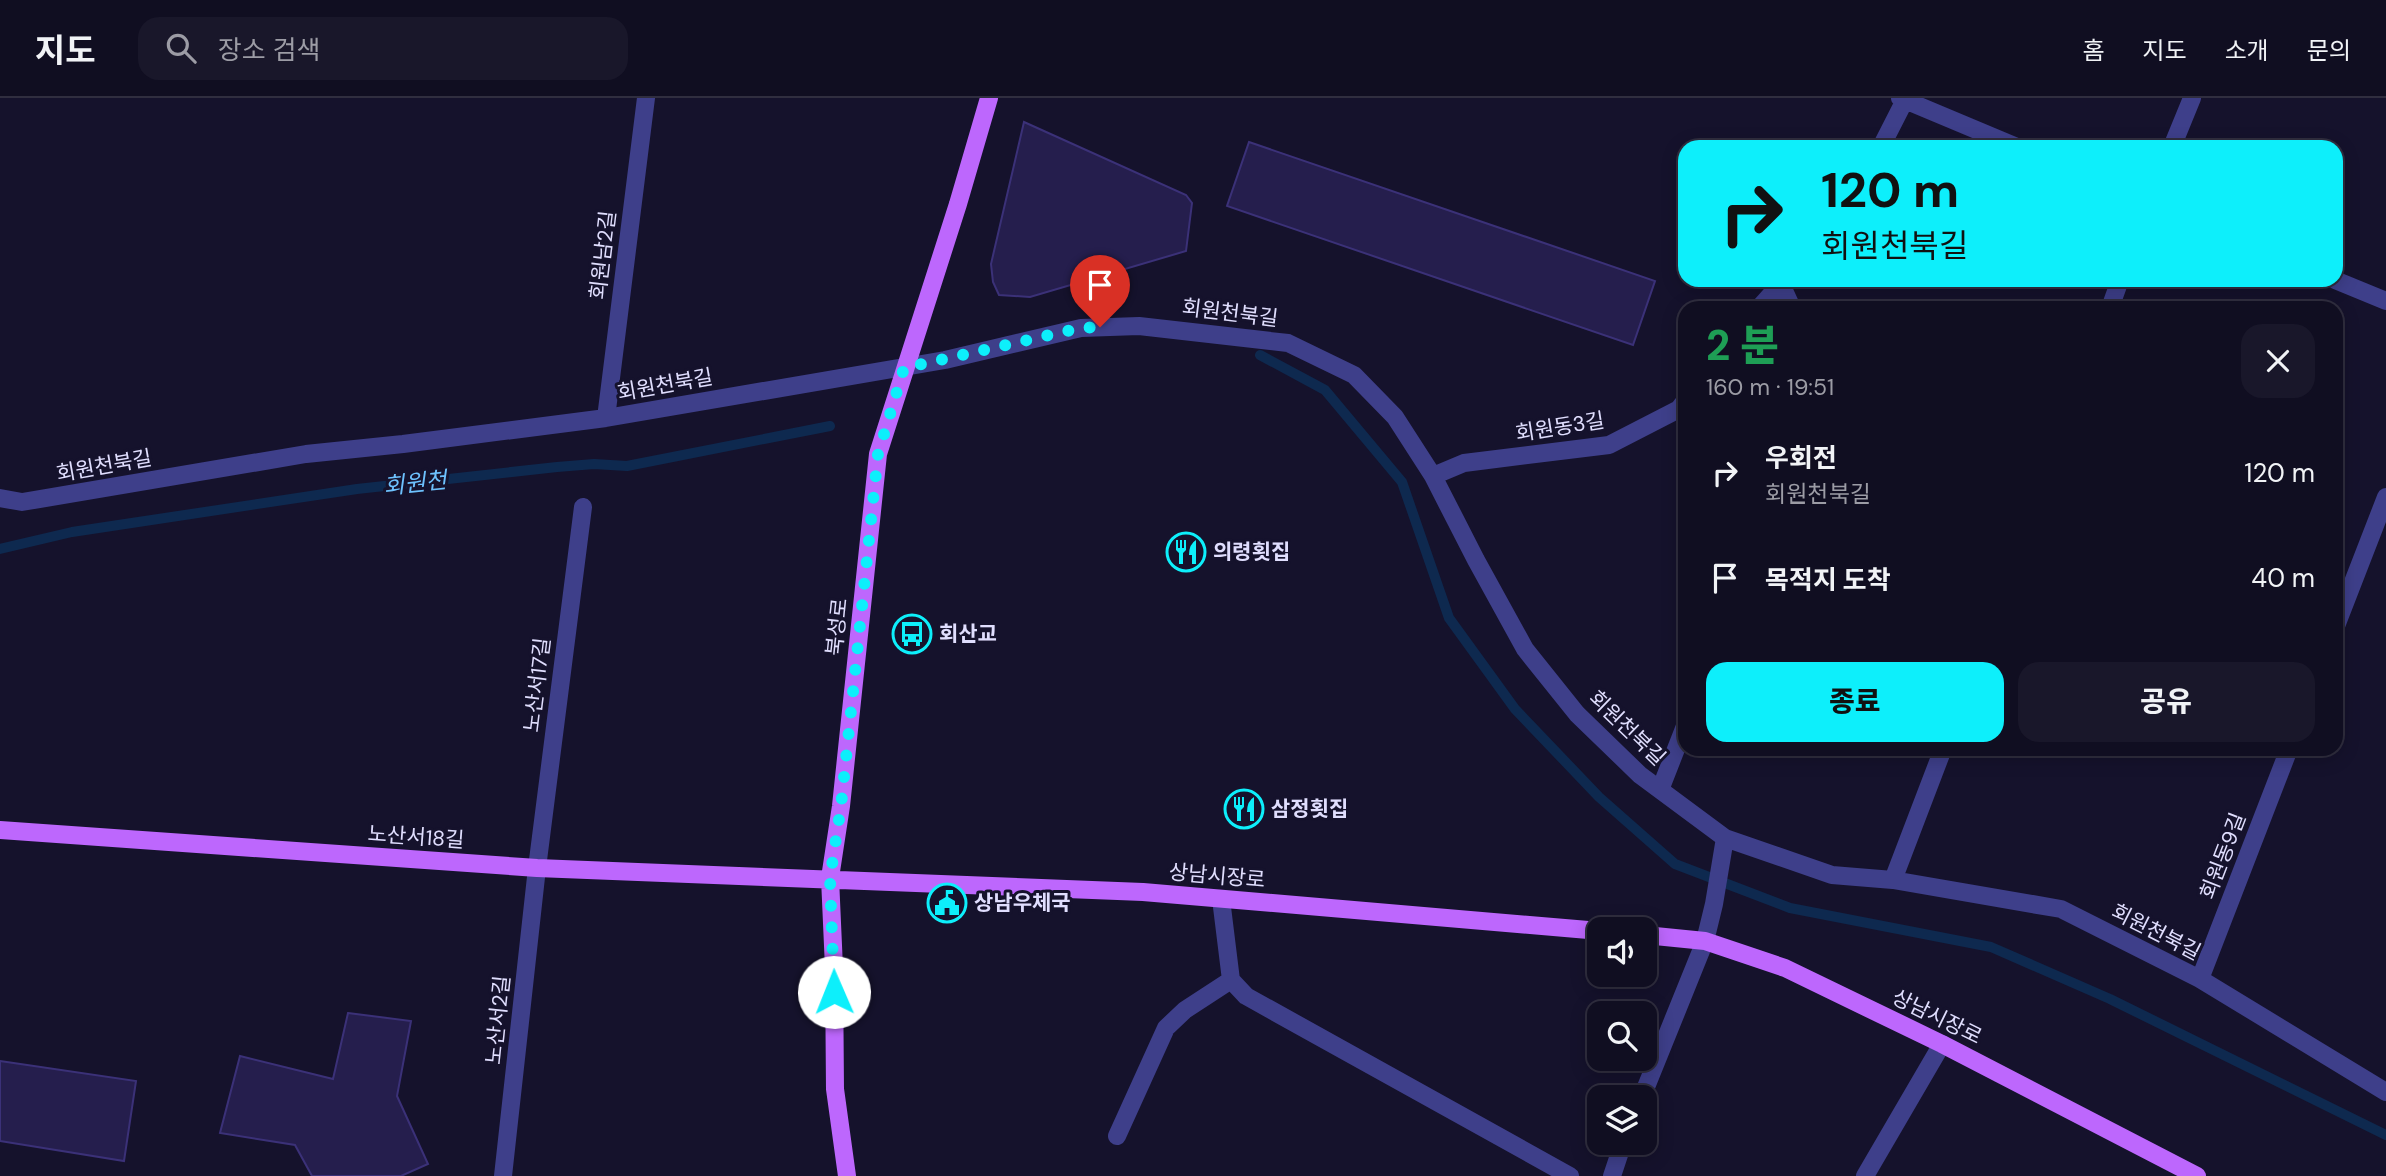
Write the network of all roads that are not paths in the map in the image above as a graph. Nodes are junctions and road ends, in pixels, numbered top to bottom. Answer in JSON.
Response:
{"nodes":[{"id":1,"x":646,"y":98,"type":"edge"},
{"id":2,"x":989,"y":98,"type":"edge"},
{"id":3,"x":2192,"y":98,"type":"edge"},
{"id":4,"x":1903,"y":99,"type":"edge"},
{"id":5,"x":1884,"y":140,"type":"edge"},
{"id":6,"x":2000,"y":140,"type":"edge"},
{"id":7,"x":2175,"y":140,"type":"edge"},
{"id":8,"x":2343,"y":283,"type":"edge"},
{"id":9,"x":1778,"y":287,"type":"edge"},
{"id":10,"x":1765,"y":301,"type":"edge"},
{"id":11,"x":2386,"y":301,"type":"edge"},
{"id":12,"x":904,"y":368,"type":"junction"},
{"id":13,"x":1678,"y":410,"type":"edge"},
{"id":14,"x":606,"y":418,"type":"junction"},
{"id":15,"x":1433,"y":476,"type":"junction"},
{"id":16,"x":2386,"y":497,"type":"edge"},
{"id":17,"x":0,"y":498,"type":"edge"},
{"id":18,"x":583,"y":507,"type":"dead end"},
{"id":19,"x":2343,"y":608,"type":"edge"},
{"id":20,"x":1678,"y":744,"type":"edge"},
{"id":21,"x":1939,"y":756,"type":"edge"},
{"id":22,"x":2286,"y":756,"type":"edge"},
{"id":23,"x":1660,"y":790,"type":"junction"},
{"id":24,"x":0,"y":830,"type":"edge"},
{"id":25,"x":1726,"y":838,"type":"junction"},
{"id":26,"x":537,"y":868,"type":"junction"},
{"id":27,"x":830,"y":878,"type":"junction"},
{"id":28,"x":1893,"y":880,"type":"junction"},
{"id":29,"x":1221,"y":899,"type":"junction"},
{"id":30,"x":1587,"y":931,"type":"edge"},
{"id":31,"x":1657,"y":936,"type":"edge"},
{"id":32,"x":1705,"y":941,"type":"junction"},
{"id":33,"x":2200,"y":979,"type":"junction"},
{"id":34,"x":1231,"y":980,"type":"junction"},
{"id":35,"x":1942,"y":1044,"type":"junction"},
{"id":36,"x":1647,"y":1085,"type":"edge"},
{"id":37,"x":2386,"y":1092,"type":"edge"},
{"id":38,"x":1117,"y":1136,"type":"dead end"},
{"id":39,"x":1619,"y":1155,"type":"edge"},
{"id":40,"x":503,"y":1176,"type":"edge"},
{"id":41,"x":848,"y":1176,"type":"edge"},
{"id":42,"x":1570,"y":1176,"type":"edge"},
{"id":43,"x":1612,"y":1176,"type":"edge"},
{"id":44,"x":1864,"y":1176,"type":"edge"},
{"id":45,"x":2197,"y":1176,"type":"edge"}],
"edges":[{"from":1,"to":14,"type":"street","name":"회원남2길"},
{"from":2,"to":12,"type":"main road","name":"북성로"},
{"from":3,"to":7,"type":"street"},
{"from":4,"to":5,"type":"street"},
{"from":4,"to":6,"type":"street"},
{"from":8,"to":11,"type":"street"},
{"from":9,"to":10,"type":"street"},
{"from":12,"to":14,"type":"street","name":"회원천북길"},
{"from":12,"to":15,"type":"street","name":"회원천북길"},
{"from":12,"to":27,"type":"main road","name":"북성로"},
{"from":13,"to":15,"type":"street","name":"회원동3길"},
{"from":14,"to":17,"type":"street","name":"회원천북길"},
{"from":15,"to":23,"type":"street","name":"회원천북길"},
{"from":16,"to":19,"type":"street"},
{"from":18,"to":26,"type":"street","name":"노산서17길"},
{"from":20,"to":23,"type":"street"},
{"from":21,"to":28,"type":"street"},
{"from":22,"to":33,"type":"street","name":"회원동9길"},
{"from":23,"to":25,"type":"street","name":"회원천북길"},
{"from":24,"to":26,"type":"main road","name":"노산서18길"},
{"from":25,"to":28,"type":"street","name":"회원천북길"},
{"from":25,"to":32,"type":"street"},
{"from":26,"to":27,"type":"main road","name":"노산서18길"},
{"from":26,"to":40,"type":"street","name":"노산서2길"},
{"from":27,"to":29,"type":"main road","name":"상남시장로"},
{"from":27,"to":41,"type":"main road","name":"북성로"},
{"from":28,"to":33,"type":"street","name":"회원천북길"},
{"from":29,"to":30,"type":"main road","name":"상남시장로"},
{"from":29,"to":34,"type":"street"},
{"from":31,"to":32,"type":"main road","name":"상남시장로"},
{"from":32,"to":35,"type":"main road","name":"상남시장로"},
{"from":32,"to":36,"type":"street"},
{"from":33,"to":37,"type":"street","name":"회원천북길"},
{"from":34,"to":38,"type":"street"},
{"from":34,"to":42,"type":"street"},
{"from":35,"to":44,"type":"street"},
{"from":35,"to":45,"type":"main road","name":"상남시장로"},
{"from":39,"to":43,"type":"street"}]}
